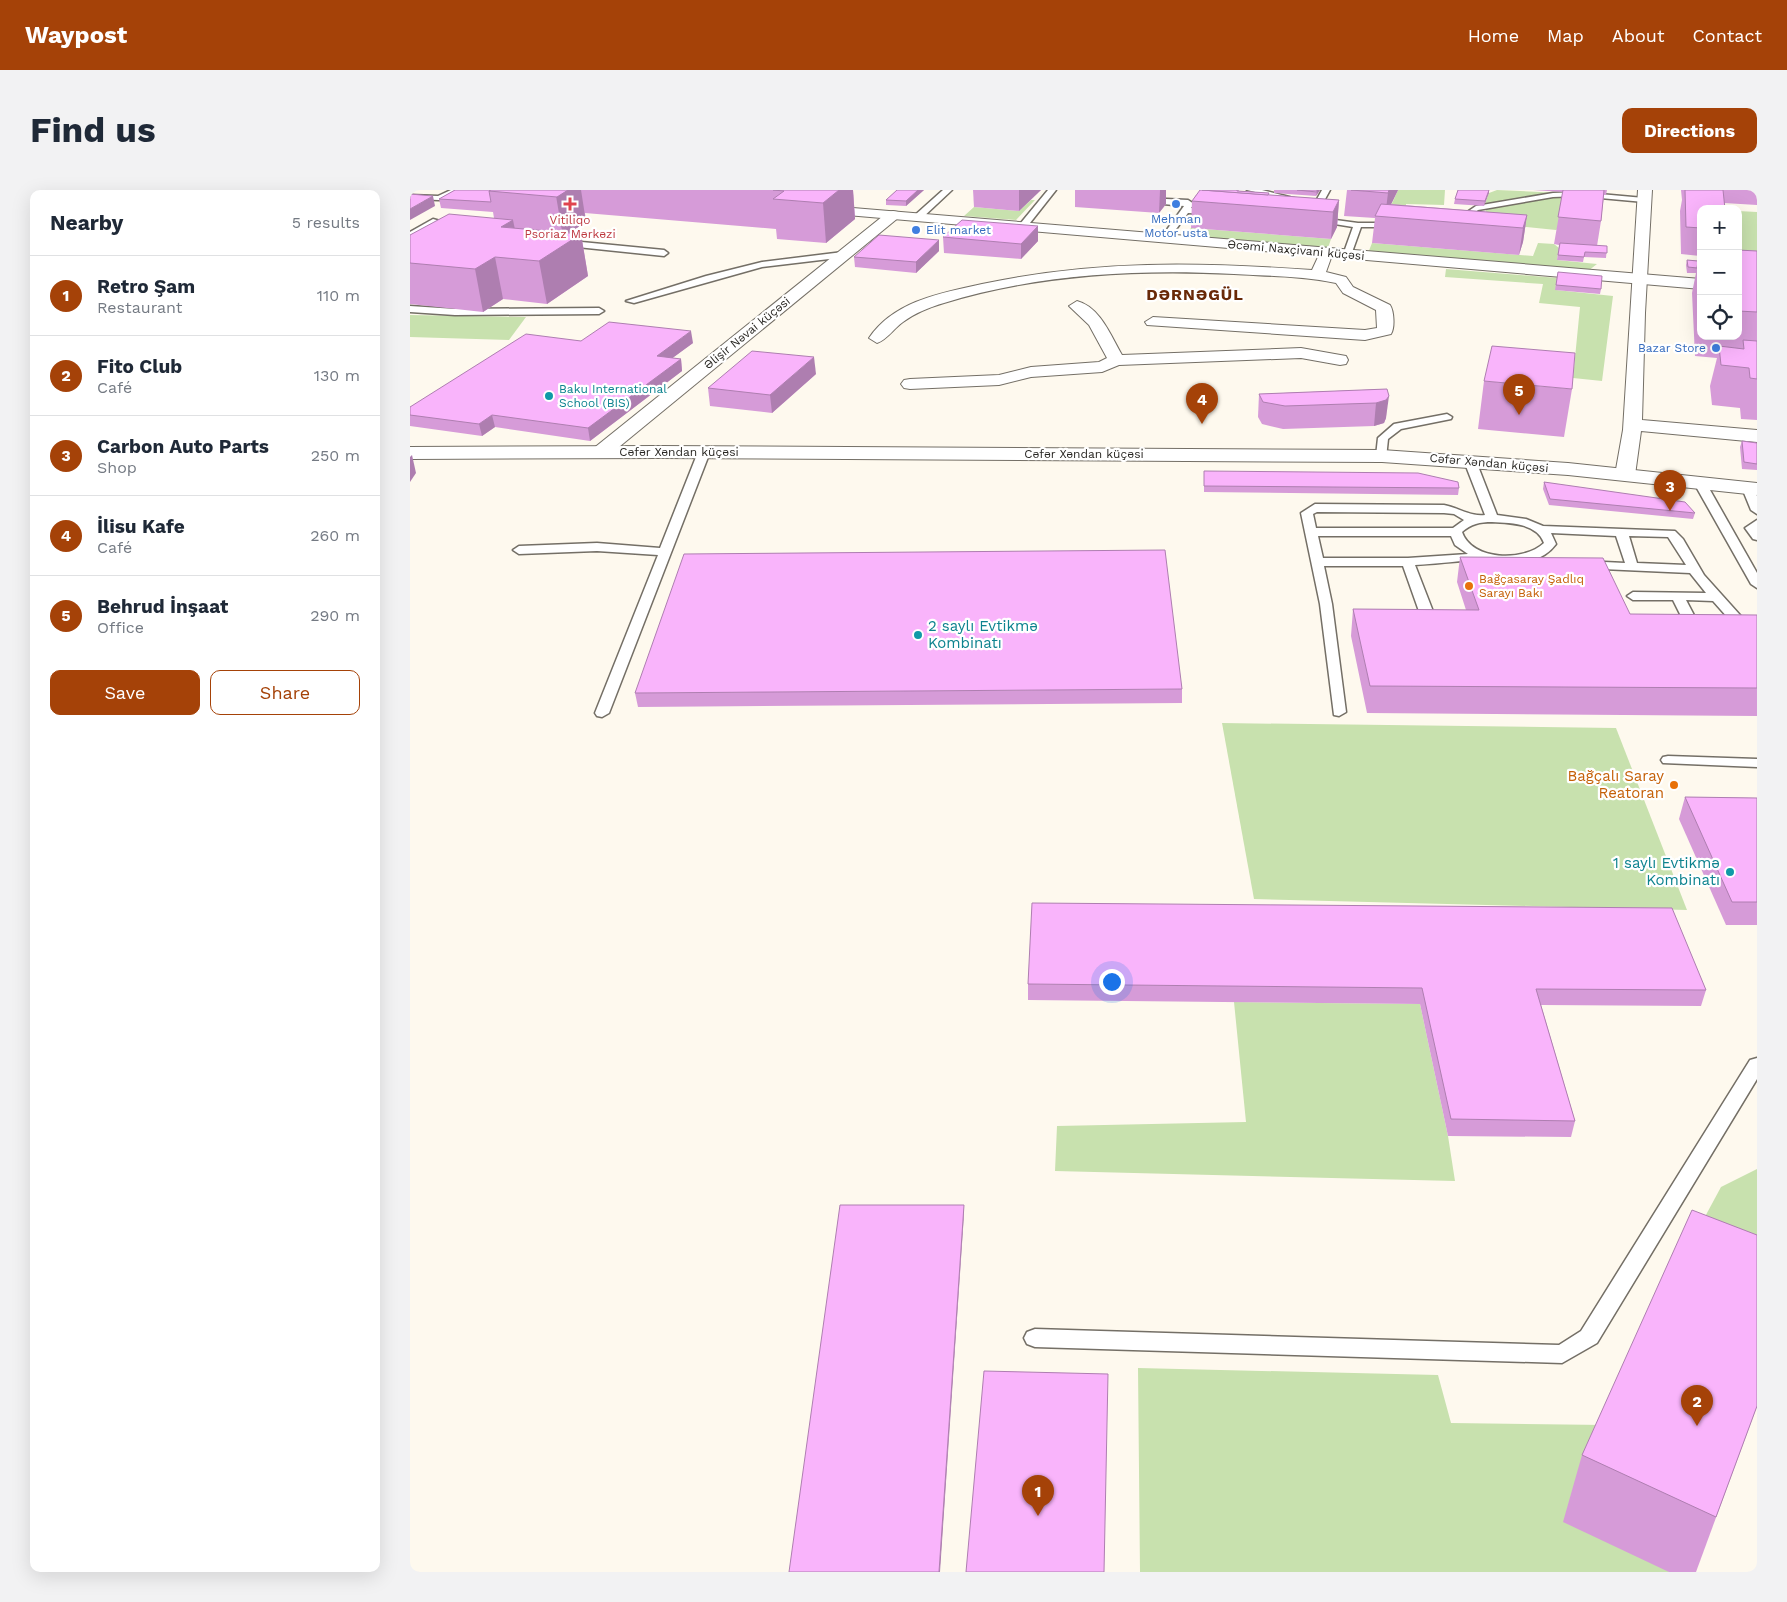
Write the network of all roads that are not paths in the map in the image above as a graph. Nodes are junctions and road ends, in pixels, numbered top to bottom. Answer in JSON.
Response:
{"nodes":[{"id":1,"x":458,"y":190,"type":"edge"},
{"id":2,"x":948,"y":190,"type":"edge"},
{"id":3,"x":1052,"y":190,"type":"edge"},
{"id":4,"x":1251,"y":190,"type":"edge"},
{"id":5,"x":1326,"y":190,"type":"edge"},
{"id":6,"x":1156,"y":192,"type":"dead end"},
{"id":7,"x":1645,"y":195,"type":"edge"},
{"id":8,"x":410,"y":197,"type":"edge"},
{"id":9,"x":1133,"y":199,"type":"dead end"},
{"id":10,"x":1300,"y":199,"type":"edge"},
{"id":11,"x":1310,"y":200,"type":"edge"},
{"id":12,"x":1320,"y":201,"type":"junction"},
{"id":13,"x":1188,"y":207,"type":"junction"},
{"id":14,"x":804,"y":208,"type":"dead end"},
{"id":15,"x":1225,"y":213,"type":"edge"},
{"id":16,"x":893,"y":215,"type":"junction"},
{"id":17,"x":918,"y":217,"type":"junction"},
{"id":18,"x":1304,"y":218,"type":"edge"},
{"id":19,"x":440,"y":219,"type":"edge"},
{"id":20,"x":1334,"y":220,"type":"junction"},
{"id":21,"x":1358,"y":225,"type":"junction"},
{"id":22,"x":1444,"y":225,"type":"dead end"},
{"id":23,"x":1023,"y":226,"type":"junction"},
{"id":24,"x":1403,"y":226,"type":"edge"},
{"id":25,"x":410,"y":235,"type":"edge"},
{"id":26,"x":1165,"y":238,"type":"junction"},
{"id":27,"x":556,"y":242,"type":"edge"},
{"id":28,"x":664,"y":253,"type":"dead end"},
{"id":29,"x":1325,"y":253,"type":"junction"},
{"id":30,"x":843,"y":255,"type":"junction"},
{"id":31,"x":1347,"y":255,"type":"junction"},
{"id":32,"x":1317,"y":275,"type":"junction"},
{"id":33,"x":1638,"y":278,"type":"junction"},
{"id":34,"x":1697,"y":284,"type":"edge"},
{"id":35,"x":631,"y":301,"type":"dead end"},
{"id":36,"x":1078,"y":306,"type":"dead end"},
{"id":37,"x":410,"y":309,"type":"edge"},
{"id":38,"x":599,"y":311,"type":"dead end"},
{"id":39,"x":1153,"y":322,"type":"dead end"},
{"id":40,"x":1313,"y":330,"type":"junction"},
{"id":41,"x":877,"y":338,"type":"dead end"},
{"id":42,"x":1301,"y":353,"type":"junction"},
{"id":43,"x":1116,"y":360,"type":"junction"},
{"id":44,"x":1340,"y":360,"type":"dead end"},
{"id":45,"x":910,"y":384,"type":"dead end"},
{"id":46,"x":1447,"y":417,"type":"dead end"},
{"id":47,"x":1635,"y":424,"type":"junction"},
{"id":48,"x":1757,"y":436,"type":"edge"},
{"id":49,"x":601,"y":452,"type":"junction"},
{"id":50,"x":704,"y":452,"type":"junction"},
{"id":51,"x":410,"y":453,"type":"edge"},
{"id":52,"x":1382,"y":456,"type":"junction"},
{"id":53,"x":1470,"y":461,"type":"junction"},
{"id":54,"x":1625,"y":475,"type":"junction"},
{"id":55,"x":1700,"y":483,"type":"junction"},
{"id":56,"x":1752,"y":489,"type":"edge"},
{"id":57,"x":1757,"y":510,"type":"edge"},
{"id":58,"x":1492,"y":518,"type":"junction"},
{"id":59,"x":1473,"y":520,"type":"junction"},
{"id":60,"x":1757,"y":524,"type":"edge"},
{"id":61,"x":1539,"y":529,"type":"junction"},
{"id":62,"x":1621,"y":531,"type":"junction"},
{"id":63,"x":1311,"y":532,"type":"junction"},
{"id":64,"x":1456,"y":532,"type":"junction"},
{"id":65,"x":1757,"y":536,"type":"edge"},
{"id":66,"x":519,"y":550,"type":"dead end"},
{"id":67,"x":666,"y":552,"type":"junction"},
{"id":68,"x":1485,"y":556,"type":"junction"},
{"id":69,"x":1532,"y":557,"type":"junction"},
{"id":70,"x":1550,"y":560,"type":"edge"},
{"id":71,"x":1317,"y":562,"type":"junction"},
{"id":72,"x":1408,"y":562,"type":"junction"},
{"id":73,"x":1568,"y":563,"type":"edge"},
{"id":74,"x":1632,"y":566,"type":"junction"},
{"id":75,"x":1694,"y":569,"type":"junction"},
{"id":76,"x":1757,"y":584,"type":"edge"},
{"id":77,"x":1633,"y":596,"type":"dead end"},
{"id":78,"x":1678,"y":597,"type":"junction"},
{"id":79,"x":1716,"y":597,"type":"junction"},
{"id":80,"x":1398,"y":623,"type":"edge"},
{"id":81,"x":1665,"y":626,"type":"edge"},
{"id":82,"x":1757,"y":642,"type":"edge"},
{"id":83,"x":1339,"y":712,"type":"dead end"},
{"id":84,"x":602,"y":713,"type":"dead end"},
{"id":85,"x":1668,"y":760,"type":"dead end"},
{"id":86,"x":1757,"y":763,"type":"edge"},
{"id":87,"x":1757,"y":1064,"type":"edge"},
{"id":88,"x":1035,"y":1338,"type":"dead end"}],
"edges":[{"from":1,"to":8,"type":"lane"},
{"from":2,"to":17,"type":"lane"},
{"from":3,"to":23,"type":"lane"},
{"from":4,"to":10,"type":"lane"},
{"from":5,"to":12,"type":"lane"},
{"from":6,"to":13,"type":"lane"},
{"from":7,"to":22,"type":"lane"},
{"from":7,"to":33,"type":"street"},
{"from":9,"to":13,"type":"lane"},
{"from":11,"to":12,"type":"lane"},
{"from":12,"to":20,"type":"lane"},
{"from":13,"to":15,"type":"lane"},
{"from":13,"to":26,"type":"lane"},
{"from":14,"to":16,"type":"street","name":"Əcəmi Naxçivani küçəsi"},
{"from":16,"to":17,"type":"street","name":"Əcəmi Naxçivani küçəsi"},
{"from":16,"to":30,"type":"street","name":"Əlişir Nəvai küçəsi"},
{"from":17,"to":23,"type":"street","name":"Əcəmi Naxçivani küçəsi"},
{"from":18,"to":20,"type":"lane"},
{"from":19,"to":25,"type":"lane"},
{"from":20,"to":21,"type":"lane"},
{"from":21,"to":24,"type":"lane"},
{"from":21,"to":31,"type":"lane"},
{"from":23,"to":26,"type":"street","name":"Əcəmi Naxçivani küçəsi"},
{"from":26,"to":29,"type":"street","name":"Əcəmi Naxçivani küçəsi"},
{"from":27,"to":28,"type":"lane"},
{"from":29,"to":31,"type":"street","name":"Əcəmi Naxçivani küçəsi"},
{"from":29,"to":32,"type":"street"},
{"from":30,"to":35,"type":"lane"},
{"from":30,"to":49,"type":"street","name":"Əlişir Nəvai küçəsi"},
{"from":31,"to":33,"type":"street","name":"Əcəmi Naxçivani küçəsi"},
{"from":32,"to":40,"type":"street"},
{"from":32,"to":41,"type":"street"},
{"from":33,"to":34,"type":"street","name":"Əcəmi Naxçivani küçəsi"},
{"from":33,"to":47,"type":"street"},
{"from":36,"to":43,"type":"street"},
{"from":37,"to":38,"type":"lane"},
{"from":39,"to":40,"type":"street"},
{"from":40,"to":42,"type":"street"},
{"from":42,"to":43,"type":"street"},
{"from":42,"to":44,"type":"street"},
{"from":43,"to":45,"type":"street"},
{"from":46,"to":52,"type":"lane"},
{"from":47,"to":48,"type":"street"},
{"from":47,"to":54,"type":"street"},
{"from":49,"to":50,"type":"street","name":"Cəfər Xəndan küçəsi"},
{"from":49,"to":51,"type":"street","name":"Cəfər Xəndan küçəsi"},
{"from":50,"to":52,"type":"street","name":"Cəfər Xəndan küçəsi"},
{"from":50,"to":67,"type":"lane"},
{"from":52,"to":53,"type":"street","name":"Cəfər Xəndan küçəsi"},
{"from":53,"to":54,"type":"street","name":"Cəfər Xəndan küçəsi"},
{"from":53,"to":58,"type":"lane"},
{"from":54,"to":55,"type":"street","name":"Cəfər Xəndan küçəsi"},
{"from":55,"to":56,"type":"street","name":"Cəfər Xəndan küçəsi"},
{"from":55,"to":76,"type":"lane"},
{"from":56,"to":57,"type":"lane"},
{"from":58,"to":59,"type":"lane"},
{"from":58,"to":61,"type":"lane"},
{"from":59,"to":63,"type":"lane"},
{"from":59,"to":64,"type":"lane"},
{"from":60,"to":65,"type":"lane"},
{"from":61,"to":62,"type":"lane"},
{"from":61,"to":69,"type":"lane"},
{"from":62,"to":74,"type":"lane"},
{"from":62,"to":75,"type":"lane"},
{"from":63,"to":64,"type":"lane"},
{"from":63,"to":71,"type":"lane"},
{"from":64,"to":68,"type":"lane"},
{"from":66,"to":67,"type":"lane"},
{"from":67,"to":84,"type":"lane"},
{"from":68,"to":69,"type":"lane"},
{"from":68,"to":72,"type":"lane"},
{"from":69,"to":70,"type":"lane"},
{"from":71,"to":72,"type":"lane"},
{"from":71,"to":83,"type":"lane"},
{"from":72,"to":80,"type":"lane"},
{"from":73,"to":74,"type":"lane"},
{"from":74,"to":75,"type":"lane"},
{"from":75,"to":79,"type":"lane"},
{"from":77,"to":78,"type":"lane"},
{"from":78,"to":79,"type":"lane"},
{"from":78,"to":81,"type":"lane"},
{"from":79,"to":82,"type":"lane"},
{"from":85,"to":86,"type":"lane"},
{"from":87,"to":88,"type":"lane"}]}
